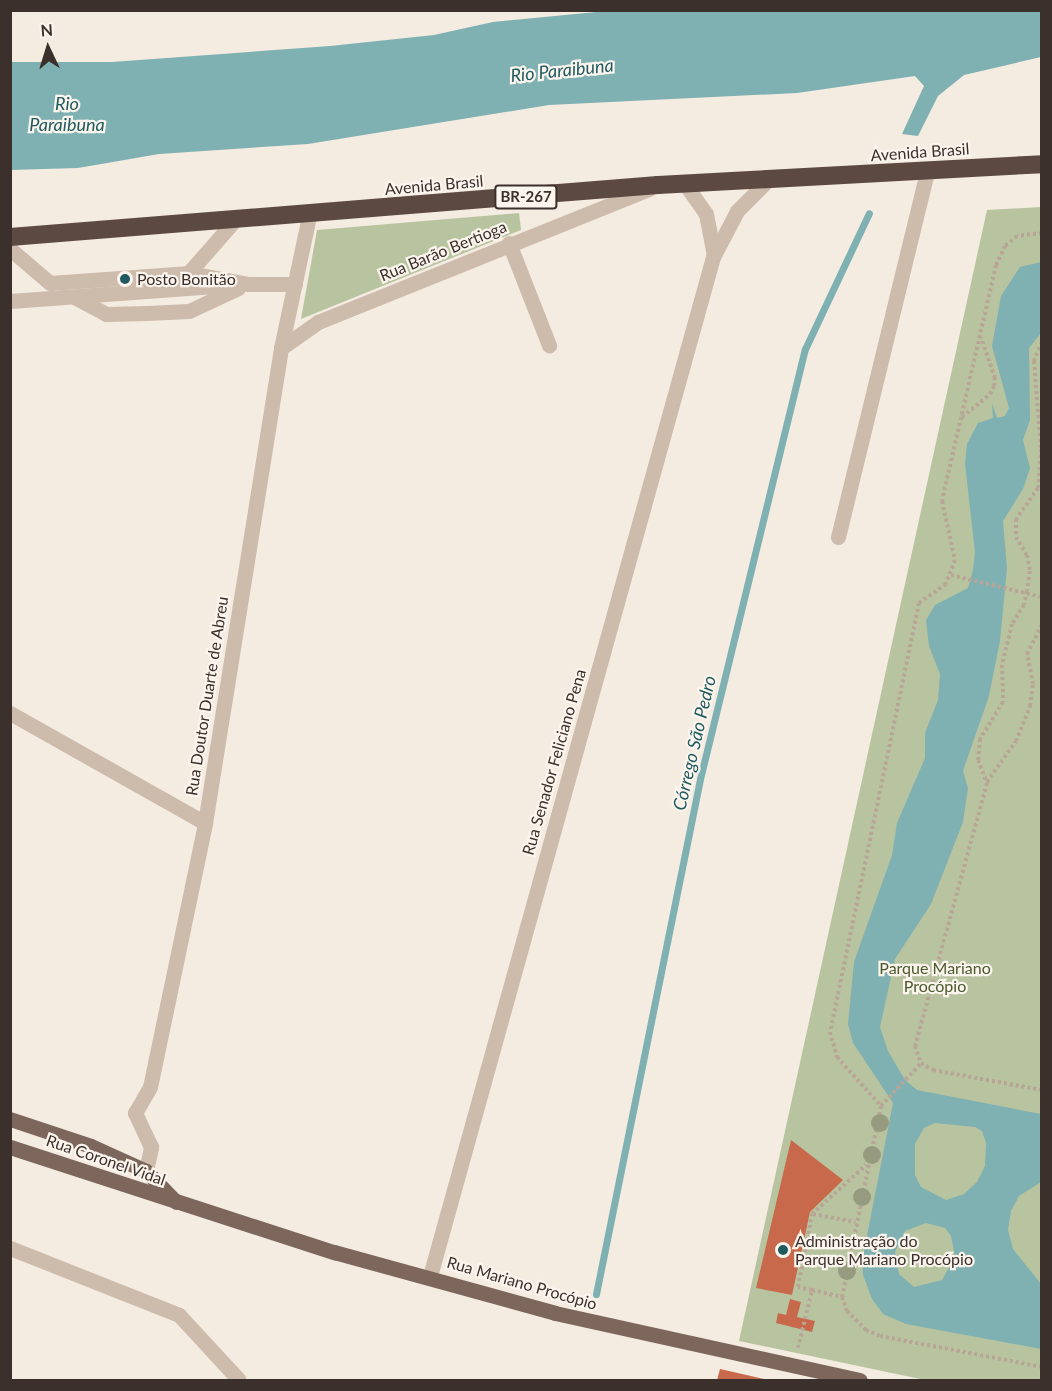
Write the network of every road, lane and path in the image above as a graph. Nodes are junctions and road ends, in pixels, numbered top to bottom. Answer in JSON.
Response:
{"nodes":[{"id":1,"x":1041,"y":164,"type":"edge"},
{"id":2,"x":927,"y":171,"type":"junction"},
{"id":3,"x":766,"y":182,"type":"junction"},
{"id":4,"x":685,"y":183,"type":"junction"},
{"id":5,"x":658,"y":185,"type":"junction"},
{"id":6,"x":309,"y":216,"type":"junction"},
{"id":7,"x":234,"y":221,"type":"junction"},
{"id":8,"x":1041,"y":233,"type":"edge"},
{"id":9,"x":10,"y":237,"type":"edge"},
{"id":10,"x":509,"y":243,"type":"junction"},
{"id":11,"x":10,"y":249,"type":"edge"},
{"id":12,"x":713,"y":257,"type":"junction"},
{"id":13,"x":190,"y":273,"type":"junction"},
{"id":14,"x":50,"y":283,"type":"junction"},
{"id":15,"x":249,"y":284,"type":"junction"},
{"id":16,"x":295,"y":284,"type":"junction"},
{"id":17,"x":170,"y":291,"type":"junction"},
{"id":18,"x":78,"y":299,"type":"junction"},
{"id":19,"x":10,"y":301,"type":"edge"},
{"id":20,"x":147,"y":313,"type":"junction"},
{"id":21,"x":980,"y":335,"type":"junction"},
{"id":22,"x":1041,"y":342,"type":"edge"},
{"id":23,"x":549,"y":345,"type":"dead end"},
{"id":24,"x":281,"y":348,"type":"junction"},
{"id":25,"x":960,"y":420,"type":"junction"},
{"id":26,"x":838,"y":537,"type":"dead end"},
{"id":27,"x":951,"y":575,"type":"junction"},
{"id":28,"x":1028,"y":591,"type":"junction"},
{"id":29,"x":1041,"y":597,"type":"edge"},
{"id":30,"x":1041,"y":625,"type":"edge"},
{"id":31,"x":10,"y":713,"type":"edge"},
{"id":32,"x":987,"y":783,"type":"junction"},
{"id":33,"x":205,"y":823,"type":"junction"},
{"id":34,"x":921,"y":1063,"type":"junction"},
{"id":35,"x":1041,"y":1090,"type":"edge"},
{"id":36,"x":881,"y":1106,"type":"junction"},
{"id":37,"x":10,"y":1119,"type":"edge"},
{"id":38,"x":10,"y":1147,"type":"edge"},
{"id":39,"x":867,"y":1164,"type":"junction"},
{"id":40,"x":146,"y":1171,"type":"junction"},
{"id":41,"x":178,"y":1204,"type":"junction"},
{"id":42,"x":812,"y":1214,"type":"junction"},
{"id":43,"x":855,"y":1222,"type":"junction"},
{"id":44,"x":10,"y":1248,"type":"edge"},
{"id":45,"x":430,"y":1276,"type":"junction"},
{"id":46,"x":812,"y":1290,"type":"junction"},
{"id":47,"x":842,"y":1297,"type":"junction"},
{"id":48,"x":794,"y":1366,"type":"junction"},
{"id":49,"x":1041,"y":1367,"type":"edge"},
{"id":50,"x":239,"y":1380,"type":"edge"},
{"id":51,"x":860,"y":1380,"type":"edge"}],
"edges":[{"from":1,"to":2,"type":"highway","name":"Avenida Brasil","number":"BR-267"},
{"from":2,"to":3,"type":"highway","name":"Avenida Brasil","number":"BR-267"},
{"from":2,"to":26,"type":"street"},
{"from":3,"to":4,"type":"highway","name":"Avenida Brasil","number":"BR-267"},
{"from":3,"to":12,"type":"street","name":"Rua Senador Feliciano Pena"},
{"from":4,"to":5,"type":"highway","name":"Avenida Brasil","number":"BR-267"},
{"from":4,"to":12,"type":"street","name":"Rua Senador Feliciano Pena"},
{"from":5,"to":6,"type":"highway","name":"Avenida Brasil","number":"BR-267"},
{"from":5,"to":10,"type":"street","name":"Rua Barão Bertioga"},
{"from":6,"to":7,"type":"highway","name":"Avenida Brasil","number":"BR-267"},
{"from":6,"to":16,"type":"street","name":"Rua Doutor Duarte de Abreu"},
{"from":7,"to":9,"type":"highway","name":"Avenida Brasil","number":"BR-267"},
{"from":7,"to":13,"type":"street"},
{"from":8,"to":21,"type":"path"},
{"from":10,"to":23,"type":"street"},
{"from":10,"to":24,"type":"street","name":"Rua Barão Bertioga"},
{"from":11,"to":14,"type":"street"},
{"from":12,"to":45,"type":"street","name":"Rua Senador Feliciano Pena"},
{"from":13,"to":14,"type":"street"},
{"from":13,"to":15,"type":"street"},
{"from":13,"to":17,"type":"street"},
{"from":14,"to":18,"type":"street"},
{"from":15,"to":16,"type":"street"},
{"from":15,"to":17,"type":"street"},
{"from":15,"to":20,"type":"street"},
{"from":16,"to":24,"type":"street","name":"Rua Doutor Duarte de Abreu"},
{"from":17,"to":18,"type":"street"},
{"from":17,"to":20,"type":"street"},
{"from":18,"to":19,"type":"street"},
{"from":18,"to":20,"type":"street"},
{"from":21,"to":25,"type":"path"},
{"from":21,"to":25,"type":"path"},
{"from":22,"to":28,"type":"path"},
{"from":24,"to":33,"type":"street","name":"Rua Doutor Duarte de Abreu"},
{"from":25,"to":27,"type":"path"},
{"from":27,"to":28,"type":"path"},
{"from":27,"to":36,"type":"path"},
{"from":28,"to":29,"type":"path"},
{"from":28,"to":32,"type":"path"},
{"from":30,"to":32,"type":"path"},
{"from":31,"to":33,"type":"street"},
{"from":32,"to":34,"type":"path"},
{"from":33,"to":40,"type":"street","name":"Rua Doutor Duarte de Abreu"},
{"from":34,"to":35,"type":"path"},
{"from":34,"to":36,"type":"path"},
{"from":36,"to":39,"type":"path"},
{"from":37,"to":40,"type":"main road","name":"Rua Coronel Vidal"},
{"from":38,"to":41,"type":"main road","name":"Rua Coronel Vidal"},
{"from":39,"to":42,"type":"path"},
{"from":39,"to":43,"type":"path"},
{"from":40,"to":41,"type":"main road","name":"Rua Coronel Vidal"},
{"from":41,"to":45,"type":"main road","name":"Rua Mariano Procópio"},
{"from":42,"to":43,"type":"path"},
{"from":42,"to":46,"type":"path"},
{"from":43,"to":47,"type":"path"},
{"from":44,"to":50,"type":"street"},
{"from":45,"to":48,"type":"main road","name":"Rua Mariano Procópio"},
{"from":46,"to":47,"type":"path"},
{"from":46,"to":48,"type":"path"},
{"from":47,"to":49,"type":"path"},
{"from":48,"to":51,"type":"main road","name":"Rua Mariano Procópio"}]}
